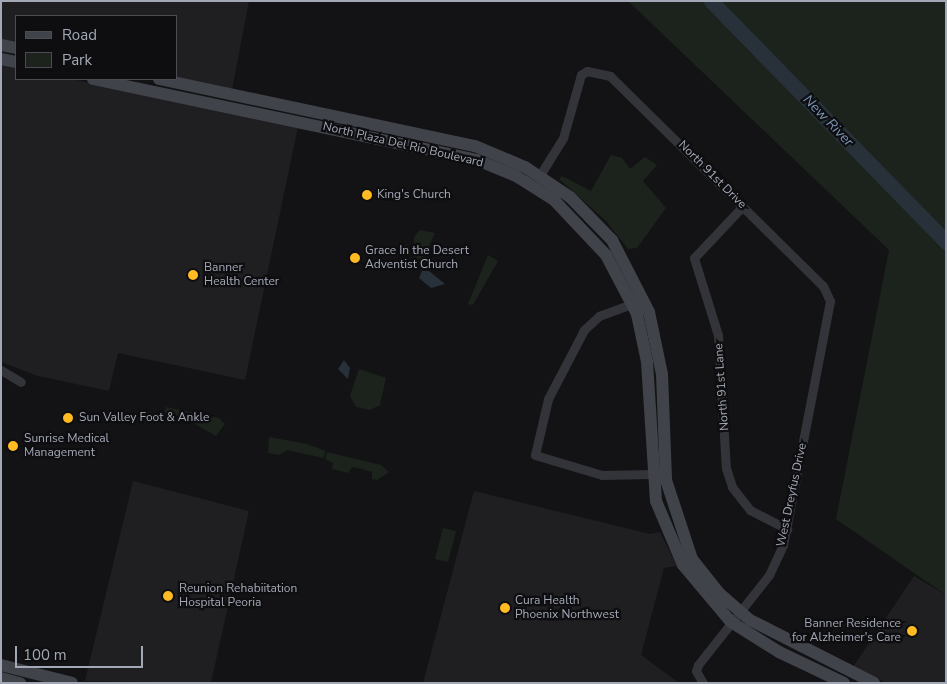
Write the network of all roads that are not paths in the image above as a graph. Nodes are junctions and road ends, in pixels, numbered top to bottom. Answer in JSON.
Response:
{"nodes":[{"id":1,"x":1,"y":45,"type":"edge"},
{"id":2,"x":15,"y":48,"type":"edge"},
{"id":3,"x":105,"y":80,"type":"edge"},
{"id":4,"x":164,"y":80,"type":"edge"},
{"id":5,"x":128,"y":82,"type":"edge"},
{"id":6,"x":208,"y":89,"type":"junction"},
{"id":7,"x":205,"y":102,"type":"junction"},
{"id":8,"x":289,"y":106,"type":"junction"},
{"id":9,"x":286,"y":120,"type":"junction"},
{"id":10,"x":362,"y":122,"type":"junction"},
{"id":11,"x":360,"y":135,"type":"junction"},
{"id":12,"x":498,"y":161,"type":"junction"},
{"id":13,"x":540,"y":175,"type":"junction"},
{"id":14,"x":742,"y":206,"type":"junction"},
{"id":15,"x":588,"y":222,"type":"junction"},
{"id":16,"x":827,"y":294,"type":"joint"},
{"id":17,"x":639,"y":302,"type":"junction"},
{"id":18,"x":1,"y":370,"type":"edge"},
{"id":19,"x":21,"y":382,"type":"dead end"},
{"id":20,"x":652,"y":474,"type":"junction"},
{"id":21,"x":787,"y":529,"type":"junction"},
{"id":22,"x":678,"y":543,"type":"junction"},
{"id":23,"x":735,"y":617,"type":"junction"},
{"id":24,"x":1,"y":665,"type":"edge"},
{"id":25,"x":1,"y":678,"type":"edge"},
{"id":26,"x":66,"y":682,"type":"edge"},
{"id":27,"x":20,"y":683,"type":"edge"},
{"id":28,"x":703,"y":683,"type":"edge"},
{"id":29,"x":844,"y":683,"type":"edge"},
{"id":30,"x":874,"y":683,"type":"edge"}],
"edges":[{"from":1,"to":2,"type":"street"},
{"from":3,"to":5,"type":"street","name":"North Plaza Del Rio Boulevard"},
{"from":4,"to":6,"type":"street","name":"North Plaza Del Rio Boulevard"},
{"from":5,"to":7,"type":"street","name":"North Plaza Del Rio Boulevard"},
{"from":6,"to":7,"type":"street"},
{"from":6,"to":8,"type":"street","name":"North Plaza Del Rio Boulevard"},
{"from":7,"to":9,"type":"street","name":"North Plaza Del Rio Boulevard"},
{"from":8,"to":9,"type":"street"},
{"from":8,"to":10,"type":"street","name":"North Plaza Del Rio Boulevard"},
{"from":9,"to":11,"type":"street","name":"North Plaza Del Rio Boulevard"},
{"from":10,"to":11,"type":"street"},
{"from":10,"to":12,"type":"street","name":"North Plaza Del Rio Boulevard"},
{"from":11,"to":12,"type":"street","name":"North Plaza Del Rio Boulevard"},
{"from":12,"to":13,"type":"street","name":"North Plaza Del Rio Boulevard"},
{"from":12,"to":15,"type":"street","name":"North Plaza Del Rio Boulevard"},
{"from":13,"to":14,"type":"street","name":"North 91st Drive"},
{"from":13,"to":15,"type":"street","name":"North Plaza Del Rio Boulevard"},
{"from":14,"to":16,"type":"street","name":"North 91st Drive"},
{"from":14,"to":21,"type":"street","name":"North 91st Lane"},
{"from":15,"to":17,"type":"street","name":"North Plaza Del Rio Boulevard"},
{"from":16,"to":21,"type":"street","name":"West Dreyfus Drive"},
{"from":17,"to":20,"type":"street","name":"North Plaza Del Rio Boulevard"},
{"from":17,"to":20,"type":"street"},
{"from":17,"to":22,"type":"street","name":"North Plaza Del Rio Boulevard"},
{"from":18,"to":19,"type":"street"},
{"from":20,"to":22,"type":"street","name":"North Plaza Del Rio Boulevard"},
{"from":21,"to":23,"type":"street","name":"West Dreyfus Drive"},
{"from":22,"to":23,"type":"street","name":"North Plaza Del Rio Boulevard"},
{"from":23,"to":28,"type":"street","name":"West Dreyfus Drive"},
{"from":23,"to":29,"type":"street","name":"North Plaza Del Rio Boulevard"},
{"from":23,"to":30,"type":"street","name":"North Plaza Del Rio Boulevard"},
{"from":24,"to":26,"type":"street"},
{"from":25,"to":27,"type":"street"}]}
